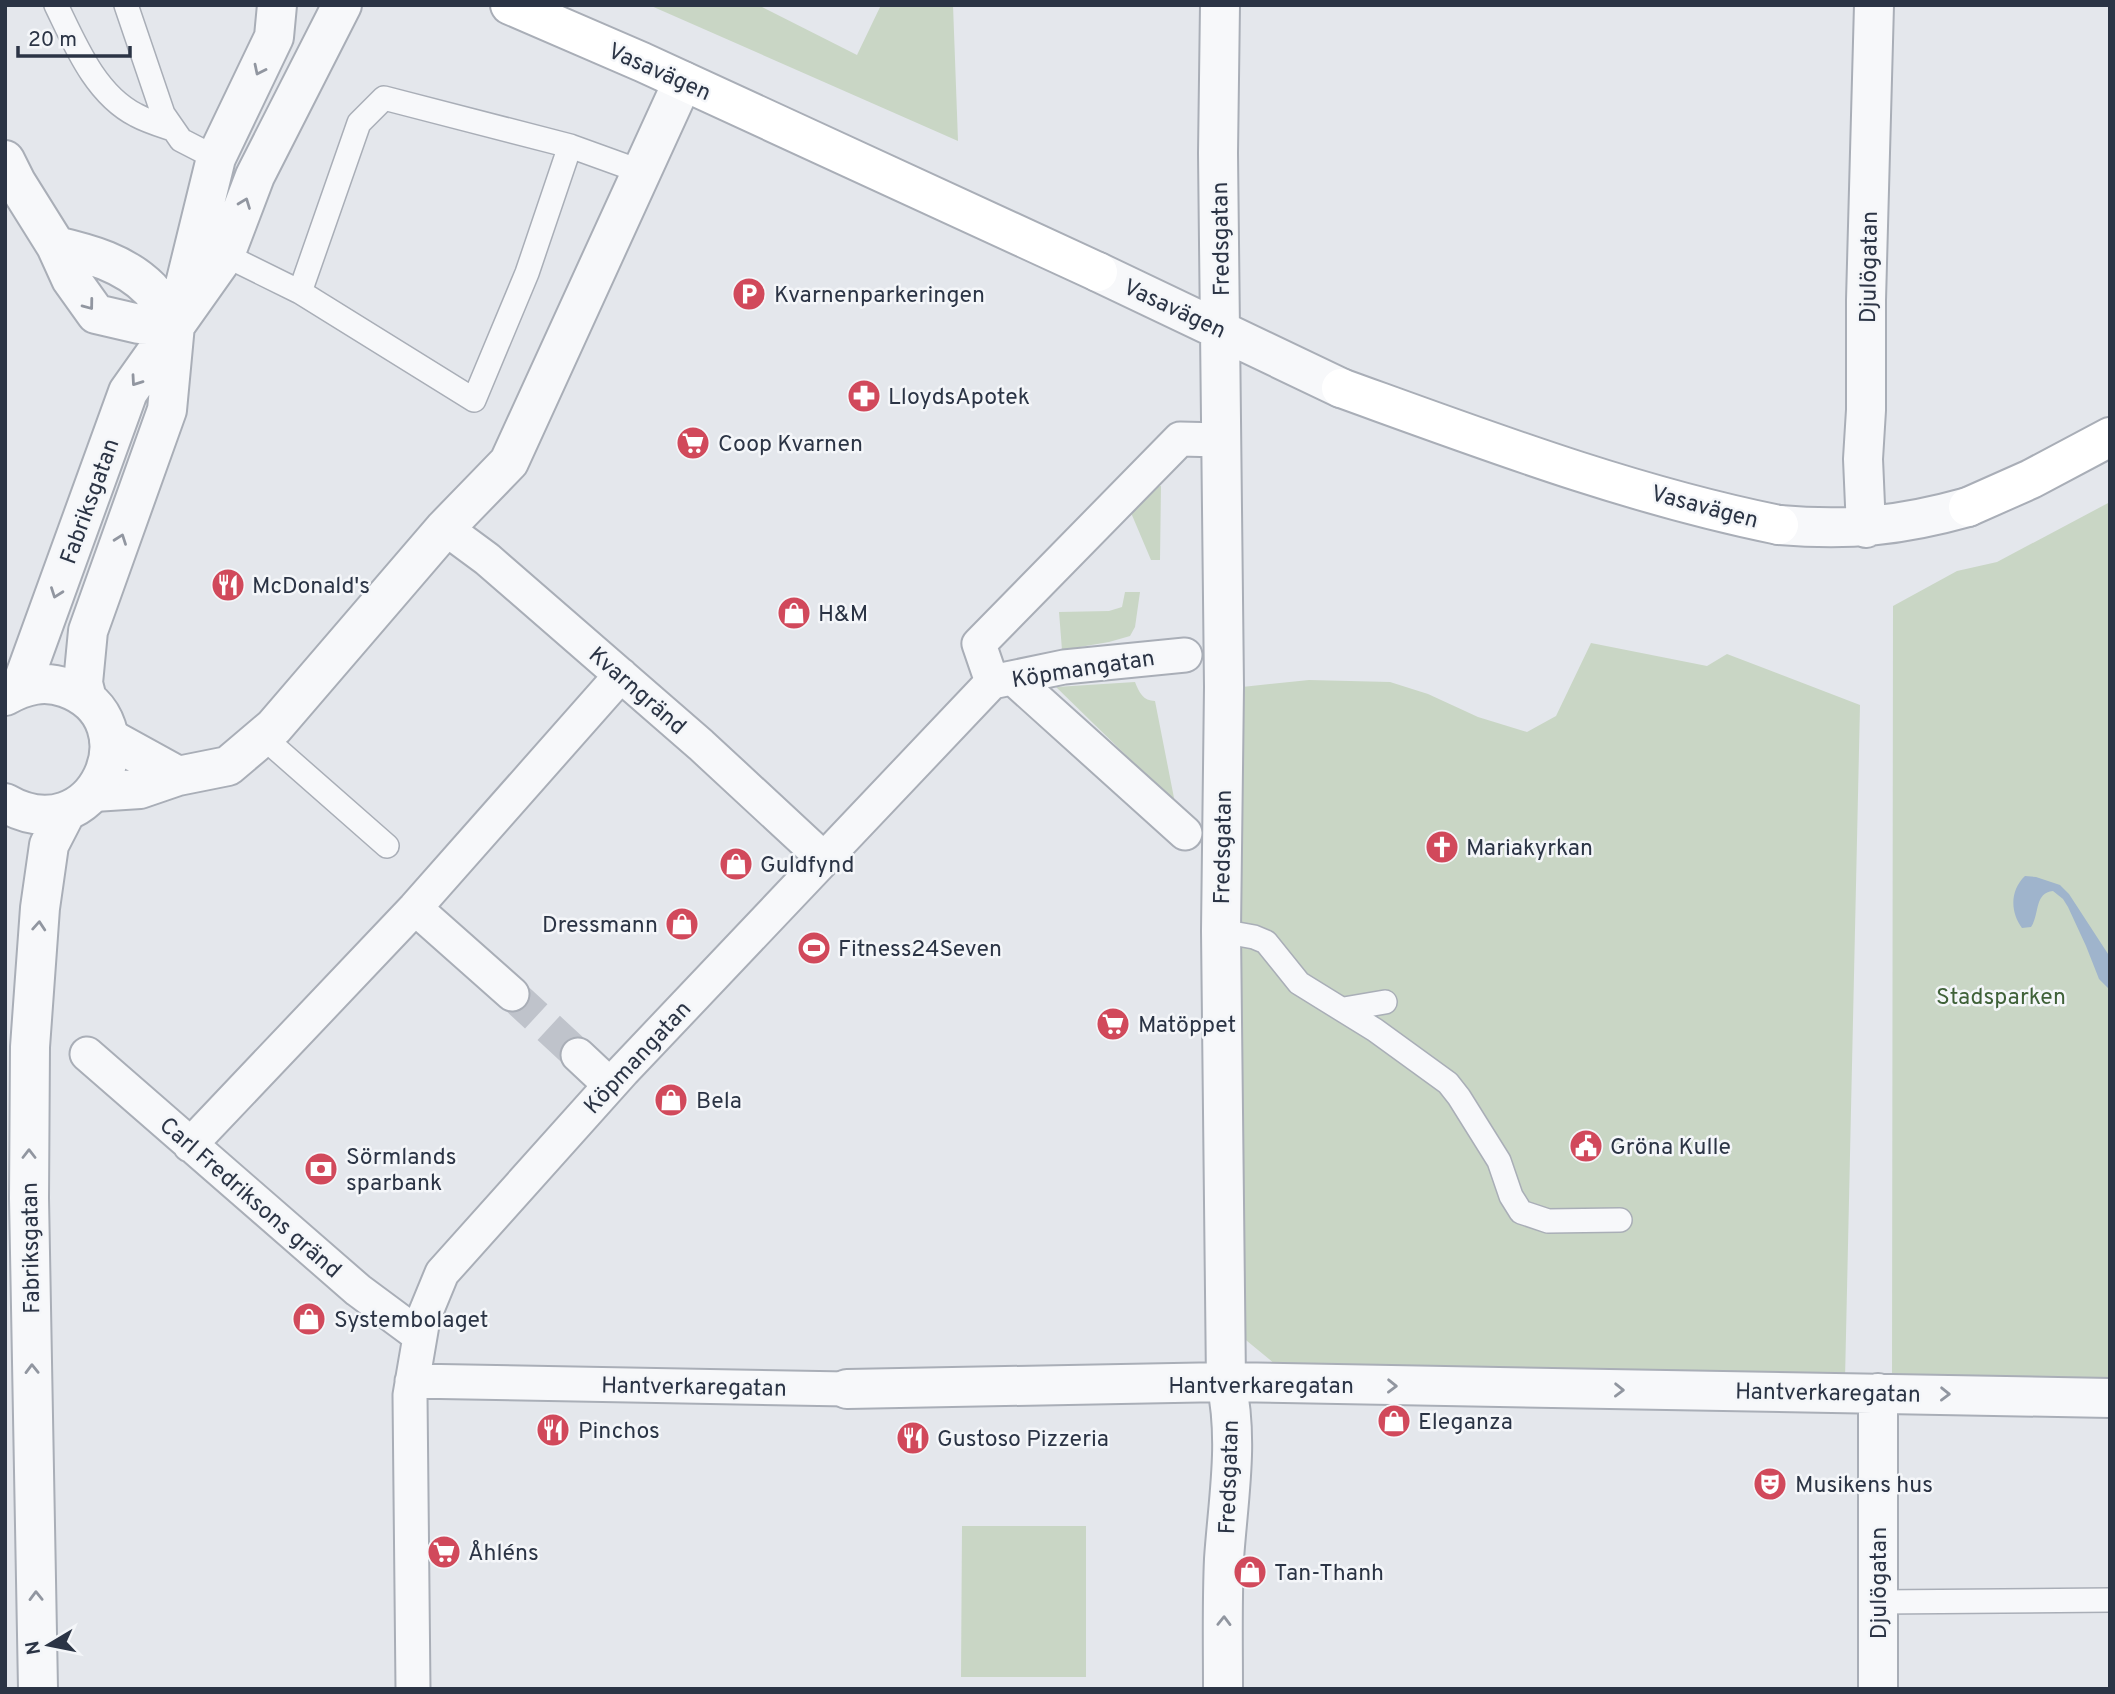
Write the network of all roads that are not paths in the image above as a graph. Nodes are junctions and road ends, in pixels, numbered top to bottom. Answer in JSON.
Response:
{"nodes":[{"id":1,"x":56,"y":5,"type":"edge"},
{"id":2,"x":126,"y":5,"type":"edge"},
{"id":3,"x":277,"y":5,"type":"edge"},
{"id":4,"x":342,"y":5,"type":"edge"},
{"id":5,"x":510,"y":5,"type":"edge"},
{"id":6,"x":1220,"y":5,"type":"edge"},
{"id":7,"x":1874,"y":5,"type":"edge"},
{"id":8,"x":683,"y":81,"type":"junction"},
{"id":9,"x":172,"y":129,"type":"junction"},
{"id":10,"x":569,"y":146,"type":"junction"},
{"id":11,"x":216,"y":158,"type":"junction"},
{"id":12,"x":5,"y":160,"type":"edge"},
{"id":13,"x":642,"y":172,"type":"junction"},
{"id":14,"x":57,"y":246,"type":"junction"},
{"id":15,"x":225,"y":255,"type":"junction"},
{"id":16,"x":1098,"y":272,"type":"joint"},
{"id":17,"x":300,"y":292,"type":"junction"},
{"id":18,"x":175,"y":325,"type":"junction"},
{"id":19,"x":1222,"y":331,"type":"junction"},
{"id":20,"x":1342,"y":388,"type":"joint"},
{"id":21,"x":2110,"y":437,"type":"edge"},
{"id":22,"x":1222,"y":440,"type":"junction"},
{"id":23,"x":1968,"y":507,"type":"joint"},
{"id":24,"x":1779,"y":525,"type":"joint"},
{"id":25,"x":445,"y":528,"type":"junction"},
{"id":26,"x":1866,"y":528,"type":"junction"},
{"id":27,"x":1185,"y":654,"type":"dead end"},
{"id":28,"x":621,"y":675,"type":"junction"},
{"id":29,"x":1003,"y":680,"type":"junction"},
{"id":30,"x":13,"y":691,"type":"edge"},
{"id":31,"x":86,"y":699,"type":"junction"},
{"id":32,"x":263,"y":737,"type":"junction"},
{"id":33,"x":109,"y":738,"type":"junction"},
{"id":34,"x":178,"y":776,"type":"junction"},
{"id":35,"x":80,"y":802,"type":"junction"},
{"id":36,"x":5,"y":803,"type":"edge"},
{"id":37,"x":1185,"y":833,"type":"dead end"},
{"id":38,"x":387,"y":846,"type":"dead end"},
{"id":39,"x":824,"y":859,"type":"junction"},
{"id":40,"x":415,"y":908,"type":"junction"},
{"id":41,"x":1221,"y":930,"type":"junction"},
{"id":42,"x":512,"y":994,"type":"tunnel mouth"},
{"id":43,"x":1385,"y":1002,"type":"dead end"},
{"id":44,"x":1344,"y":1009,"type":"junction"},
{"id":45,"x":87,"y":1054,"type":"dead end"},
{"id":46,"x":578,"y":1055,"type":"tunnel mouth"},
{"id":47,"x":610,"y":1085,"type":"junction"},
{"id":48,"x":190,"y":1145,"type":"junction"},
{"id":49,"x":1620,"y":1220,"type":"dead end"},
{"id":50,"x":18,"y":1296,"type":"edge"},
{"id":51,"x":420,"y":1336,"type":"junction"},
{"id":52,"x":412,"y":1381,"type":"junction"},
{"id":53,"x":1226,"y":1382,"type":"junction"},
{"id":54,"x":847,"y":1389,"type":"joint"},
{"id":55,"x":1878,"y":1393,"type":"junction"},
{"id":56,"x":2110,"y":1398,"type":"edge"},
{"id":57,"x":2110,"y":1600,"type":"edge"},
{"id":58,"x":1878,"y":1602,"type":"junction"},
{"id":59,"x":38,"y":1689,"type":"edge"},
{"id":60,"x":412,"y":1689,"type":"edge"},
{"id":61,"x":1223,"y":1689,"type":"edge"},
{"id":62,"x":1878,"y":1689,"type":"edge"}],
"edges":[{"from":1,"to":9,"type":"lane"},
{"from":2,"to":9,"type":"lane"},
{"from":3,"to":11,"type":"street","name":"Fabriksgatan","one_way":true},
{"from":15,"to":4,"type":"street","name":"Fabriksgatan","one_way":true},
{"from":5,"to":8,"type":"main road","name":"Vasavägen"},
{"from":6,"to":19,"type":"street","name":"Fredsgatan"},
{"from":7,"to":26,"type":"street","name":"Djulögatan"},
{"from":8,"to":13,"type":"street"},
{"from":8,"to":16,"type":"main road","name":"Vasavägen"},
{"from":9,"to":11,"type":"lane"},
{"from":10,"to":13,"type":"lane"},
{"from":10,"to":17,"type":"lane"},
{"from":10,"to":17,"type":"lane"},
{"from":11,"to":18,"type":"street","name":"Fabriksgatan"},
{"from":12,"to":14,"type":"street"},
{"from":13,"to":25,"type":"street"},
{"from":14,"to":18,"type":"street"},
{"from":14,"to":18,"type":"street","one_way":true},
{"from":15,"to":17,"type":"lane"},
{"from":15,"to":18,"type":"street","name":"Fabriksgatan"},
{"from":16,"to":19,"type":"street","name":"Vasavägen"},
{"from":18,"to":30,"type":"street","name":"Fabriksgatan","one_way":true},
{"from":31,"to":18,"type":"street","name":"Fabriksgatan","one_way":true},
{"from":19,"to":20,"type":"street","name":"Vasavägen"},
{"from":19,"to":22,"type":"street","name":"Fredsgatan"},
{"from":20,"to":24,"type":"main road","name":"Vasavägen"},
{"from":21,"to":23,"type":"main road"},
{"from":22,"to":29,"type":"street"},
{"from":22,"to":41,"type":"street","name":"Fredsgatan"},
{"from":23,"to":26,"type":"street","name":"Vasavägen"},
{"from":24,"to":26,"type":"street","name":"Vasavägen"},
{"from":25,"to":28,"type":"street","name":"Kvarngränd"},
{"from":25,"to":32,"type":"street"},
{"from":27,"to":29,"type":"street","name":"Köpmangatan"},
{"from":28,"to":39,"type":"street","name":"Kvarngränd"},
{"from":28,"to":40,"type":"street"},
{"from":29,"to":37,"type":"street"},
{"from":29,"to":39,"type":"street","name":"Köpmangatan"},
{"from":30,"to":31,"type":"street"},
{"from":31,"to":33,"type":"street"},
{"from":32,"to":34,"type":"street"},
{"from":32,"to":38,"type":"lane"},
{"from":33,"to":34,"type":"street"},
{"from":33,"to":35,"type":"street","name":"Fabriksgatan"},
{"from":34,"to":35,"type":"street"},
{"from":35,"to":36,"type":"street"},
{"from":50,"to":35,"type":"street","name":"Fabriksgatan","one_way":true},
{"from":39,"to":47,"type":"street","name":"Köpmangatan"},
{"from":40,"to":42,"type":"street"},
{"from":40,"to":48,"type":"street"},
{"from":41,"to":44,"type":"lane"},
{"from":41,"to":53,"type":"street","name":"Fredsgatan"},
{"from":43,"to":44,"type":"lane"},
{"from":44,"to":49,"type":"lane"},
{"from":45,"to":48,"type":"street","name":"Carl Fredriksons gränd"},
{"from":46,"to":47,"type":"street"},
{"from":47,"to":51,"type":"street","name":"Köpmangatan"},
{"from":48,"to":51,"type":"street","name":"Carl Fredriksons gränd"},
{"from":59,"to":50,"type":"street","name":"Fabriksgatan","one_way":true},
{"from":51,"to":52,"type":"street","name":"Köpmangatan"},
{"from":52,"to":54,"type":"street","name":"Hantverkaregatan"},
{"from":52,"to":60,"type":"street","name":"Köpmangatan"},
{"from":53,"to":54,"type":"street","name":"Hantverkaregatan"},
{"from":53,"to":55,"type":"street","name":"Hantverkaregatan","one_way":true},
{"from":61,"to":53,"type":"street","name":"Fredsgatan","one_way":true},
{"from":55,"to":56,"type":"street","name":"Hantverkaregatan","one_way":true},
{"from":55,"to":58,"type":"street","name":"Djulögatan"},
{"from":57,"to":58,"type":"lane"},
{"from":58,"to":62,"type":"street","name":"Djulögatan"}]}
